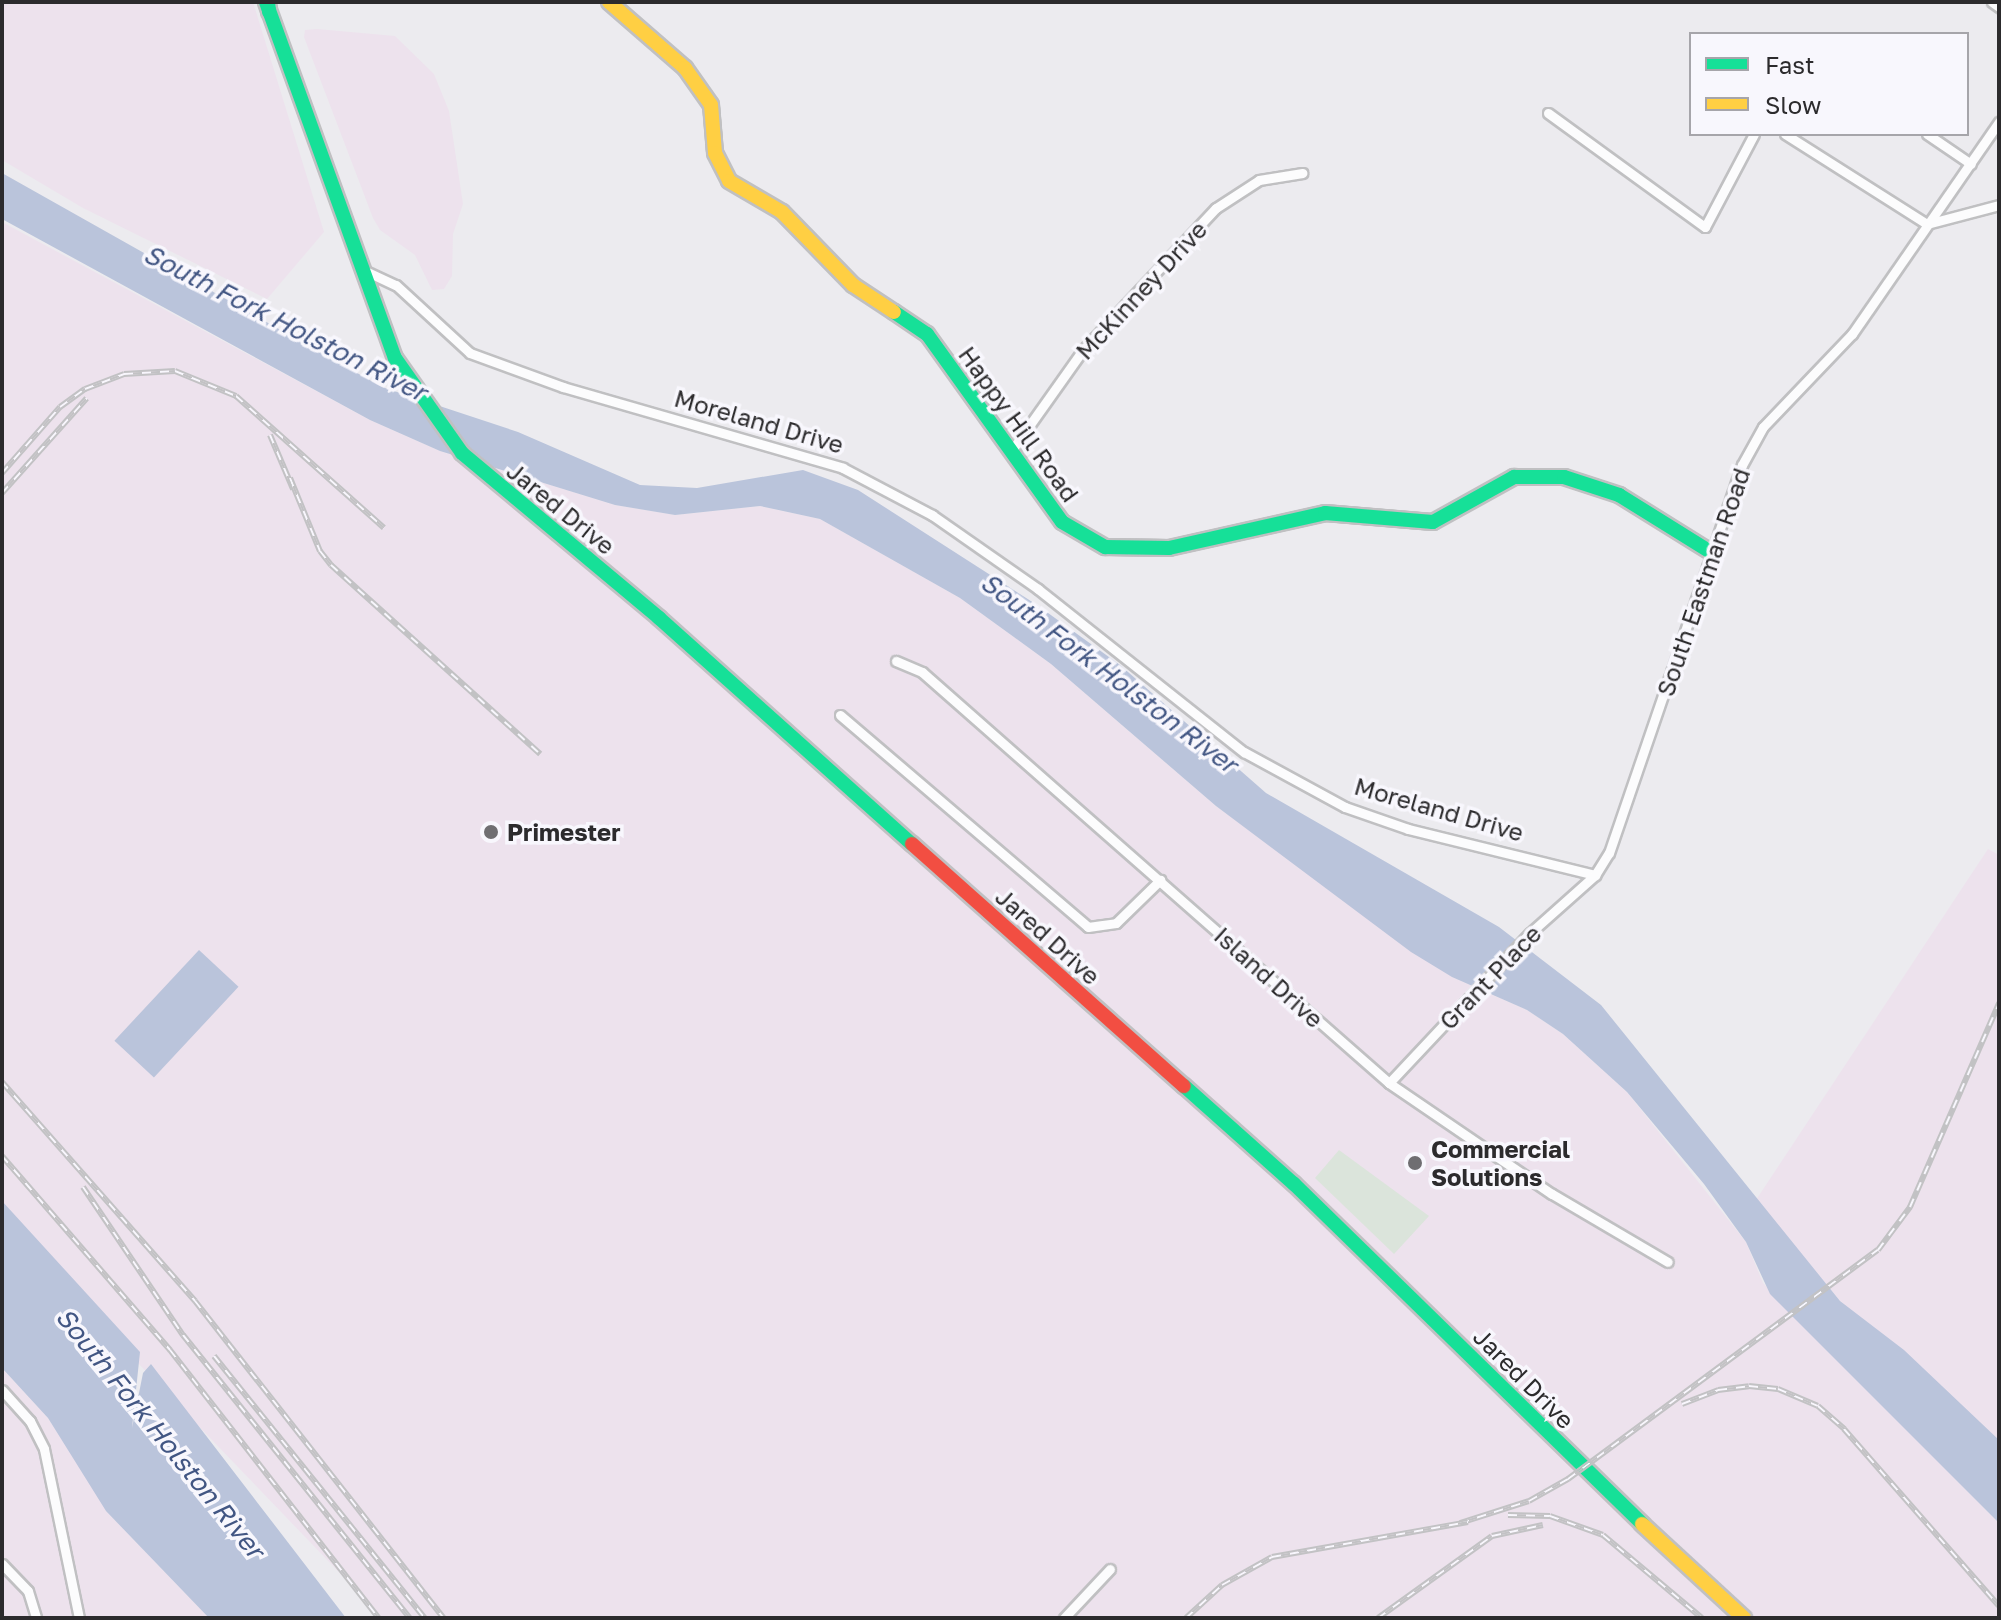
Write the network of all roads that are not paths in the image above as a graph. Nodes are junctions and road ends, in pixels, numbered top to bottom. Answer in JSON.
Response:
{"nodes":[{"id":1,"x":609,"y":2,"type":"edge"},
{"id":2,"x":1992,"y":2,"type":"edge"},
{"id":3,"x":268,"y":5,"type":"edge"},
{"id":4,"x":1999,"y":7,"type":"edge"},
{"id":5,"x":1548,"y":113,"type":"dead end"},
{"id":6,"x":1999,"y":122,"type":"edge"},
{"id":7,"x":1753,"y":136,"type":"edge"},
{"id":8,"x":1788,"y":136,"type":"edge"},
{"id":9,"x":1930,"y":136,"type":"edge"},
{"id":10,"x":1971,"y":164,"type":"junction"},
{"id":11,"x":1302,"y":173,"type":"dead end"},
{"id":12,"x":1999,"y":205,"type":"edge"},
{"id":13,"x":1927,"y":224,"type":"junction"},
{"id":14,"x":359,"y":268,"type":"junction"},
{"id":15,"x":1012,"y":450,"type":"junction"},
{"id":16,"x":1712,"y":553,"type":"junction"},
{"id":17,"x":896,"y":661,"type":"dead end"},
{"id":18,"x":840,"y":715,"type":"dead end"},
{"id":19,"x":1595,"y":875,"type":"junction"},
{"id":20,"x":1160,"y":880,"type":"junction"},
{"id":21,"x":1389,"y":1083,"type":"junction"},
{"id":22,"x":1668,"y":1262,"type":"dead end"},
{"id":23,"x":2,"y":1390,"type":"edge"},
{"id":24,"x":2,"y":1564,"type":"edge"},
{"id":25,"x":1110,"y":1569,"type":"dead end"},
{"id":26,"x":36,"y":1618,"type":"edge"},
{"id":27,"x":79,"y":1618,"type":"edge"},
{"id":28,"x":1064,"y":1618,"type":"edge"},
{"id":29,"x":1744,"y":1618,"type":"edge"}],
"edges":[{"from":1,"to":15,"type":"main road","name":"Happy Hill Road"},
{"from":2,"to":4,"type":"street"},
{"from":3,"to":14,"type":"main road"},
{"from":5,"to":7,"type":"street"},
{"from":6,"to":10,"type":"street","name":"South Eastman Road"},
{"from":8,"to":13,"type":"street"},
{"from":9,"to":10,"type":"street"},
{"from":10,"to":13,"type":"street","name":"South Eastman Road"},
{"from":11,"to":15,"type":"street","name":"McKinney Drive"},
{"from":12,"to":13,"type":"street"},
{"from":13,"to":16,"type":"street","name":"South Eastman Road"},
{"from":14,"to":19,"type":"street","name":"Moreland Drive"},
{"from":14,"to":29,"type":"main road","name":"Jared Drive"},
{"from":15,"to":16,"type":"main road","name":"Happy Hill Road"},
{"from":16,"to":19,"type":"street","name":"South Eastman Road"},
{"from":17,"to":20,"type":"street","name":"Island Drive"},
{"from":18,"to":20,"type":"street"},
{"from":19,"to":21,"type":"street","name":"Grant Place"},
{"from":20,"to":21,"type":"street","name":"Island Drive"},
{"from":21,"to":22,"type":"street","name":"Island Drive"},
{"from":23,"to":27,"type":"street"},
{"from":24,"to":26,"type":"street"},
{"from":25,"to":28,"type":"street"}]}
